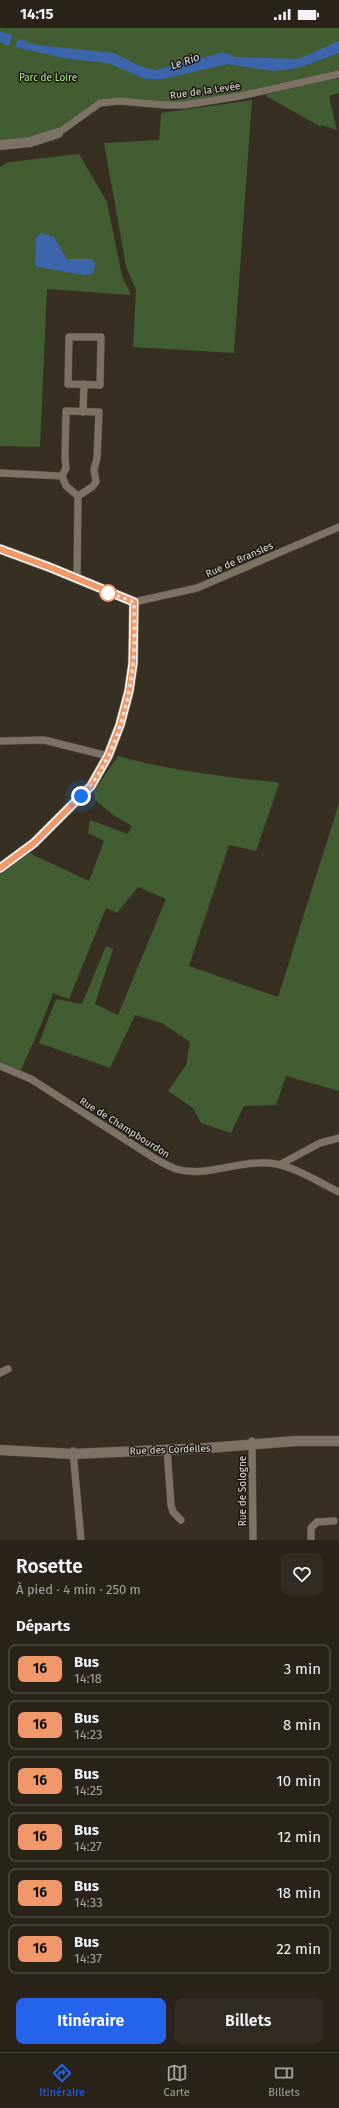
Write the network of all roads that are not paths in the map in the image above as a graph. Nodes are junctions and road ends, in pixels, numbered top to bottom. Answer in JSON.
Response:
{"nodes":[{"id":1,"x":339,"y":74,"type":"edge"},
{"id":2,"x":58,"y":133,"type":"joint"},
{"id":3,"x":0,"y":145,"type":"edge"},
{"id":4,"x":84,"y":384,"type":"junction"},
{"id":5,"x":83,"y":412,"type":"junction"},
{"id":6,"x":0,"y":473,"type":"edge"},
{"id":7,"x":62,"y":476,"type":"junction"},
{"id":8,"x":78,"y":496,"type":"junction"},
{"id":9,"x":339,"y":526,"type":"edge"},
{"id":10,"x":0,"y":549,"type":"edge"},
{"id":11,"x":77,"y":579,"type":"junction"},
{"id":12,"x":134,"y":602,"type":"junction"},
{"id":13,"x":0,"y":741,"type":"edge"},
{"id":14,"x":108,"y":756,"type":"junction"},
{"id":15,"x":0,"y":868,"type":"edge"},
{"id":16,"x":0,"y":1066,"type":"edge"},
{"id":17,"x":339,"y":1138,"type":"edge"},
{"id":18,"x":281,"y":1164,"type":"junction"},
{"id":19,"x":339,"y":1192,"type":"edge"},
{"id":20,"x":8,"y":1369,"type":"dead end"},
{"id":21,"x":0,"y":1373,"type":"edge"},
{"id":22,"x":339,"y":1441,"type":"edge"},
{"id":23,"x":252,"y":1444,"type":"junction"},
{"id":24,"x":167,"y":1449,"type":"junction"},
{"id":25,"x":0,"y":1450,"type":"edge"},
{"id":26,"x":73,"y":1452,"type":"junction"},
{"id":27,"x":181,"y":1520,"type":"dead end"},
{"id":28,"x":334,"y":1521,"type":"dead end"},
{"id":29,"x":81,"y":1540,"type":"edge"},
{"id":30,"x":253,"y":1540,"type":"edge"},
{"id":31,"x":311,"y":1540,"type":"edge"}],
"edges":[{"from":1,"to":2,"type":"street","name":"Rue de la Levée"},
{"from":2,"to":3,"type":"street"},
{"from":4,"to":4,"type":"street"},
{"from":4,"to":5,"type":"street"},
{"from":5,"to":7,"type":"street"},
{"from":5,"to":8,"type":"street"},
{"from":6,"to":7,"type":"street"},
{"from":7,"to":8,"type":"street"},
{"from":8,"to":11,"type":"street"},
{"from":9,"to":12,"type":"street","name":"Rue de Bransles"},
{"from":10,"to":11,"type":"street"},
{"from":11,"to":12,"type":"street"},
{"from":12,"to":14,"type":"street"},
{"from":13,"to":14,"type":"street"},
{"from":14,"to":15,"type":"street"},
{"from":16,"to":18,"type":"street","name":"Rue de Champbourdon"},
{"from":17,"to":18,"type":"street"},
{"from":18,"to":19,"type":"street","name":"Rue de Champbourdon"},
{"from":20,"to":21,"type":"street"},
{"from":22,"to":23,"type":"street","name":"Rue des Cordelles"},
{"from":23,"to":24,"type":"street","name":"Rue des Cordelles"},
{"from":23,"to":30,"type":"street","name":"Rue de Sologne"},
{"from":24,"to":26,"type":"street","name":"Rue des Cordelles"},
{"from":24,"to":27,"type":"street"},
{"from":25,"to":26,"type":"street","name":"Rue des Cordelles"},
{"from":26,"to":29,"type":"street"},
{"from":28,"to":31,"type":"street"}]}
